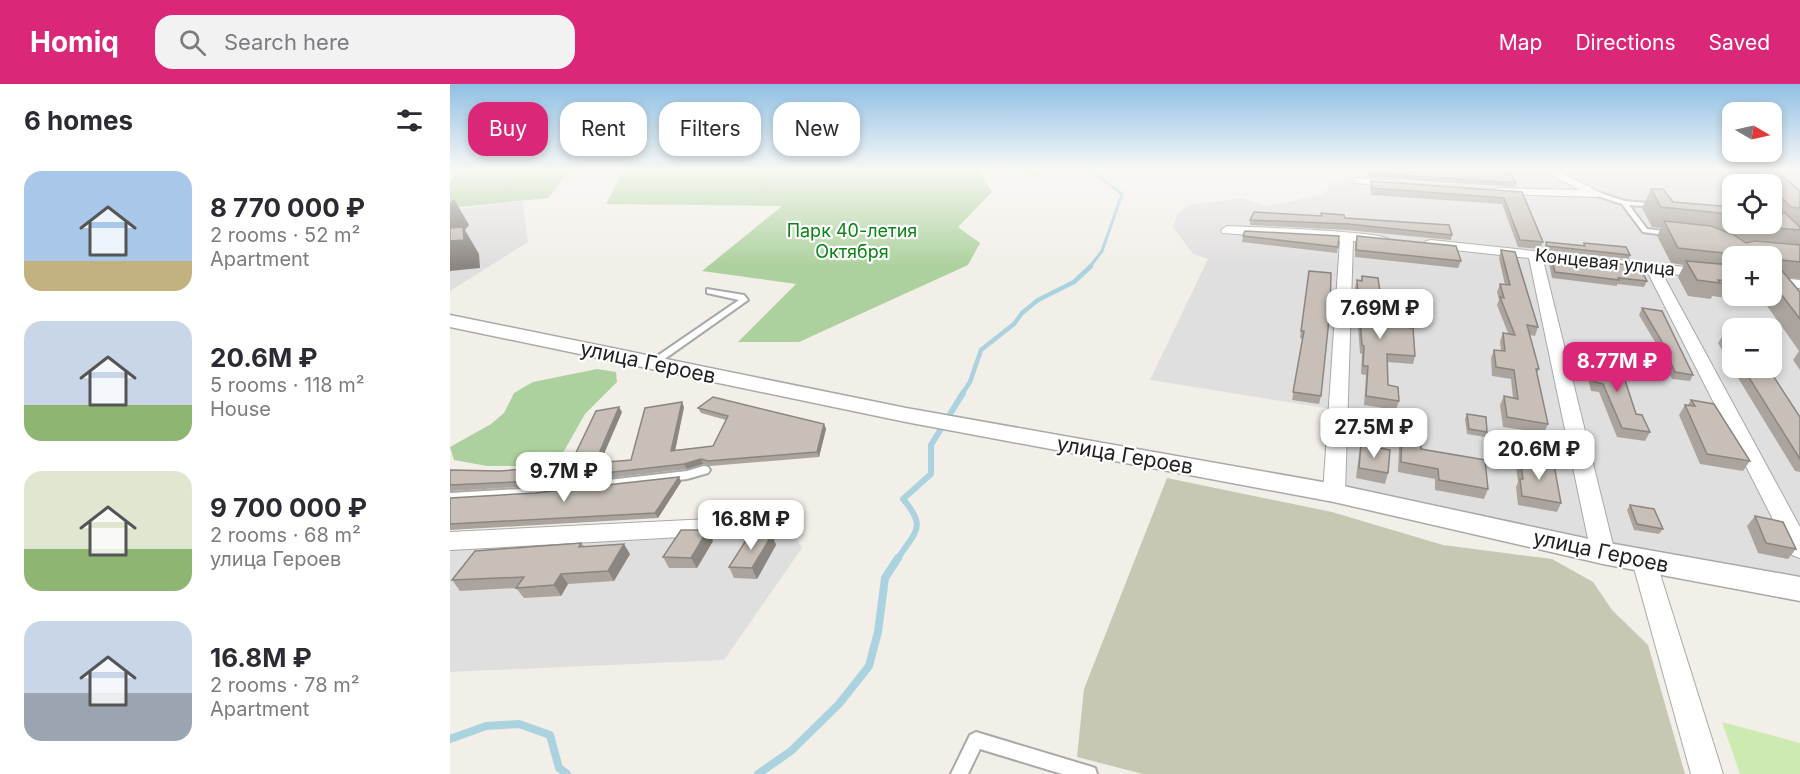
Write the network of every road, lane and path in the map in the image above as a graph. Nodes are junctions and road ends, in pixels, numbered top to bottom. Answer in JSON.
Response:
{"nodes":[{"id":1,"x":1624,"y":203,"type":"joint"},
{"id":2,"x":1665,"y":205,"type":"edge"},
{"id":3,"x":1227,"y":230,"type":"dead end"},
{"id":4,"x":1679,"y":234,"type":"edge"},
{"id":5,"x":1347,"y":236,"type":"junction"},
{"id":6,"x":1394,"y":241,"type":"edge"},
{"id":7,"x":1417,"y":243,"type":"edge"},
{"id":8,"x":1535,"y":255,"type":"junction"},
{"id":9,"x":1651,"y":266,"type":"junction"},
{"id":10,"x":1722,"y":275,"type":"edge"},
{"id":11,"x":1782,"y":282,"type":"edge"},
{"id":12,"x":1800,"y":284,"type":"edge"},
{"id":13,"x":710,"y":291,"type":"dead end"},
{"id":14,"x":450,"y":321,"type":"edge"},
{"id":15,"x":653,"y":363,"type":"junction"},
{"id":16,"x":704,"y":470,"type":"dead end"},
{"id":17,"x":1334,"y":493,"type":"junction"},
{"id":18,"x":450,"y":497,"type":"edge"},
{"id":19,"x":788,"y":523,"type":"dead end"},
{"id":20,"x":450,"y":541,"type":"edge"},
{"id":21,"x":1800,"y":549,"type":"edge"},
{"id":22,"x":1602,"y":553,"type":"junction"},
{"id":23,"x":1644,"y":561,"type":"junction"},
{"id":24,"x":1800,"y":590,"type":"edge"},
{"id":25,"x":959,"y":774,"type":"edge"},
{"id":26,"x":1089,"y":774,"type":"edge"},
{"id":27,"x":1707,"y":774,"type":"edge"}],
"edges":[{"from":1,"to":2,"type":"lane"},
{"from":1,"to":4,"type":"lane"},
{"from":3,"to":5,"type":"street"},
{"from":5,"to":6,"type":"street"},
{"from":5,"to":17,"type":"street"},
{"from":7,"to":8,"type":"street","name":"Концевая улица"},
{"from":8,"to":9,"type":"street","name":"Концевая улица"},
{"from":8,"to":22,"type":"street"},
{"from":9,"to":10,"type":"street","name":"Концевая улица"},
{"from":9,"to":21,"type":"street"},
{"from":11,"to":12,"type":"street"},
{"from":13,"to":15,"type":"lane"},
{"from":14,"to":15,"type":"street","name":"улица Героев"},
{"from":15,"to":17,"type":"street","name":"улица Героев"},
{"from":16,"to":18,"type":"lane"},
{"from":17,"to":22,"type":"street","name":"улица Героев"},
{"from":19,"to":20,"type":"street"},
{"from":22,"to":23,"type":"street","name":"улица Героев"},
{"from":23,"to":24,"type":"street","name":"улица Героев"},
{"from":23,"to":27,"type":"street"},
{"from":25,"to":26,"type":"lane"}]}
